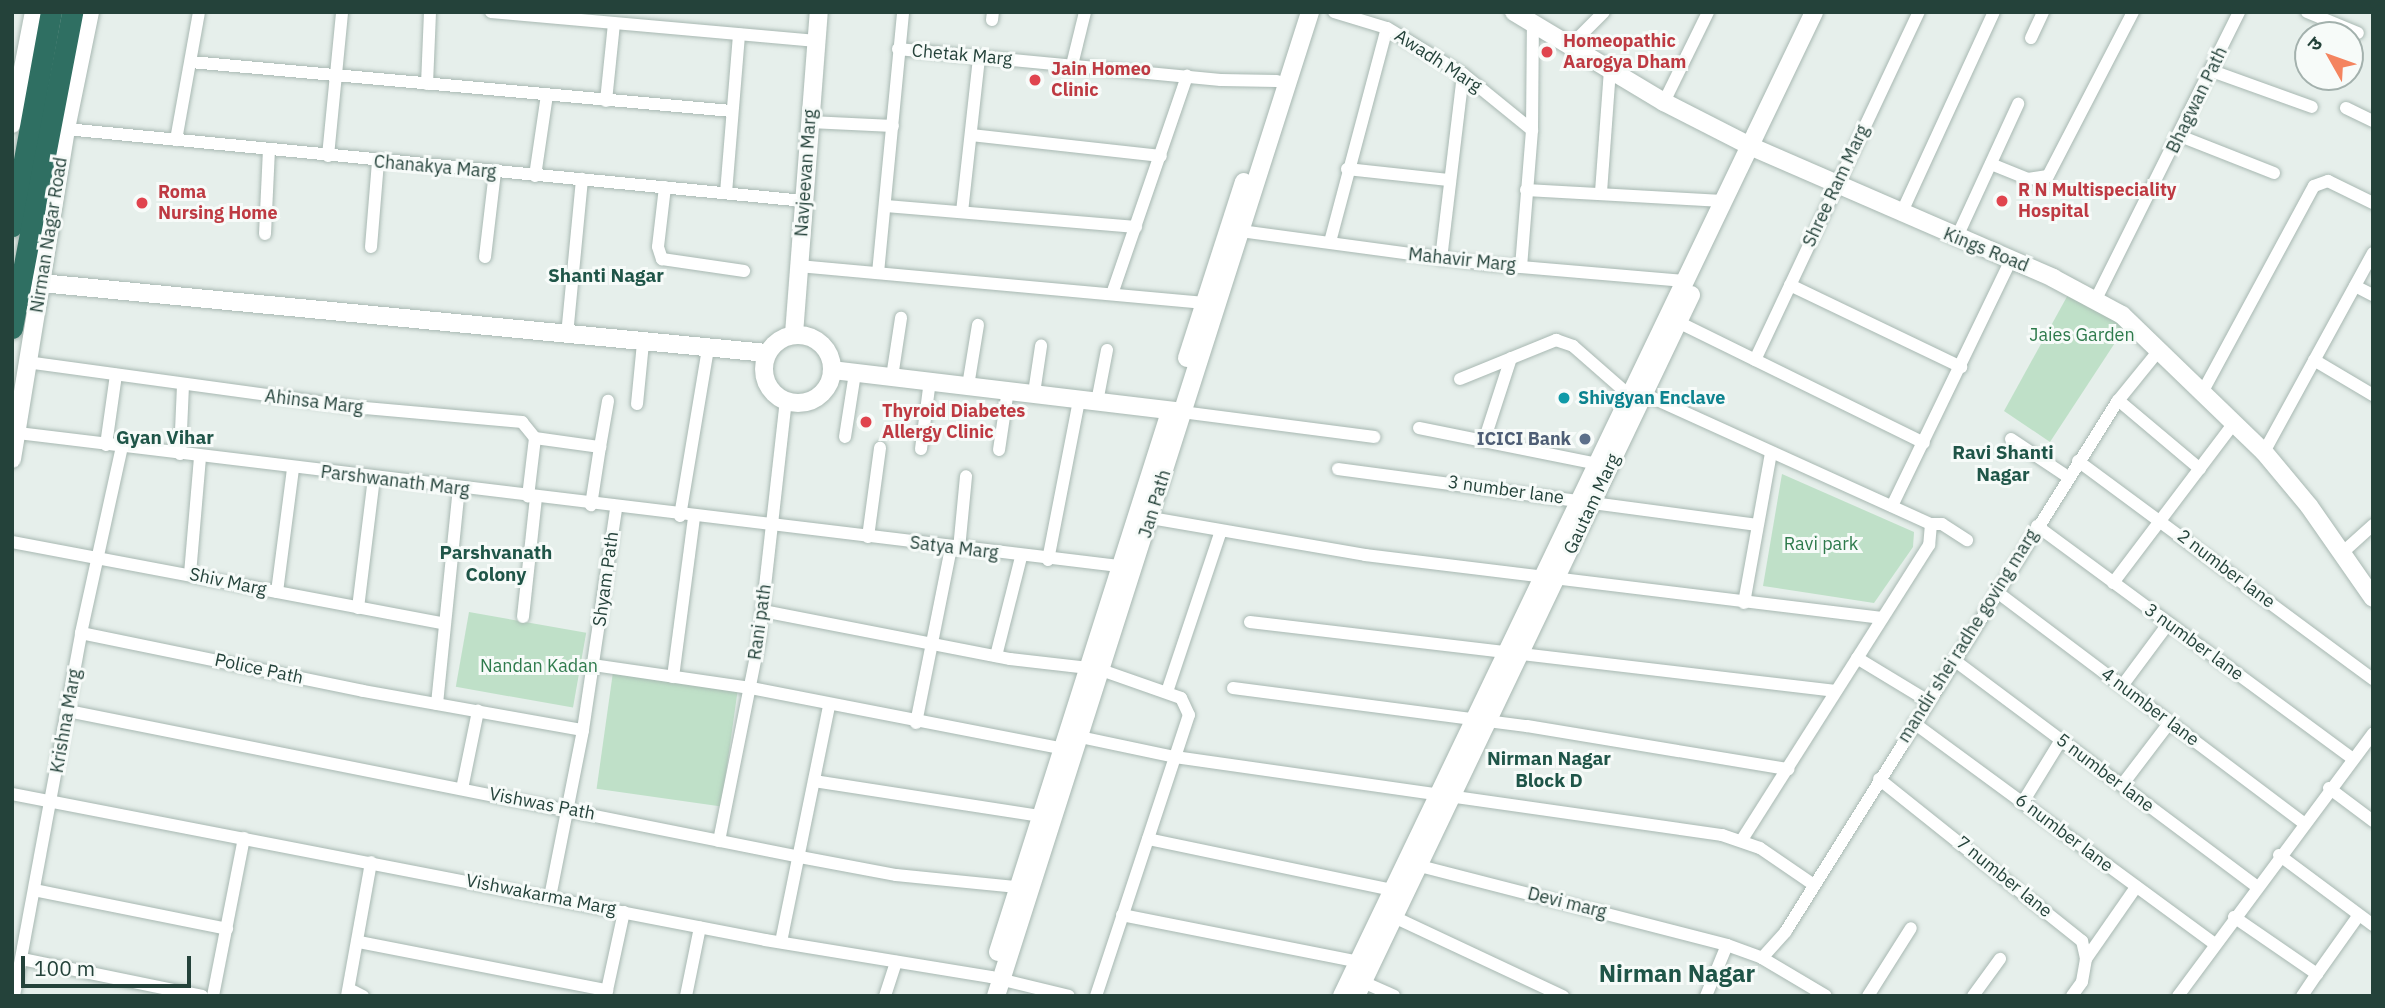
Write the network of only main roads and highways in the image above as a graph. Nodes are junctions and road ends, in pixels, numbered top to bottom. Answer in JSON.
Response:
{"nodes":[{"id":1,"x":51,"y":12,"type":"edge"},
{"id":2,"x":72,"y":12,"type":"edge"},
{"id":3,"x":17,"y":168,"type":"edge"},
{"id":4,"x":12,"y":226,"type":"edge"},
{"id":5,"x":12,"y":328,"type":"edge"}],
"edges":[{"from":1,"to":3,"type":"highway"},
{"from":2,"to":5,"type":"highway"},
{"from":3,"to":4,"type":"highway"}]}
